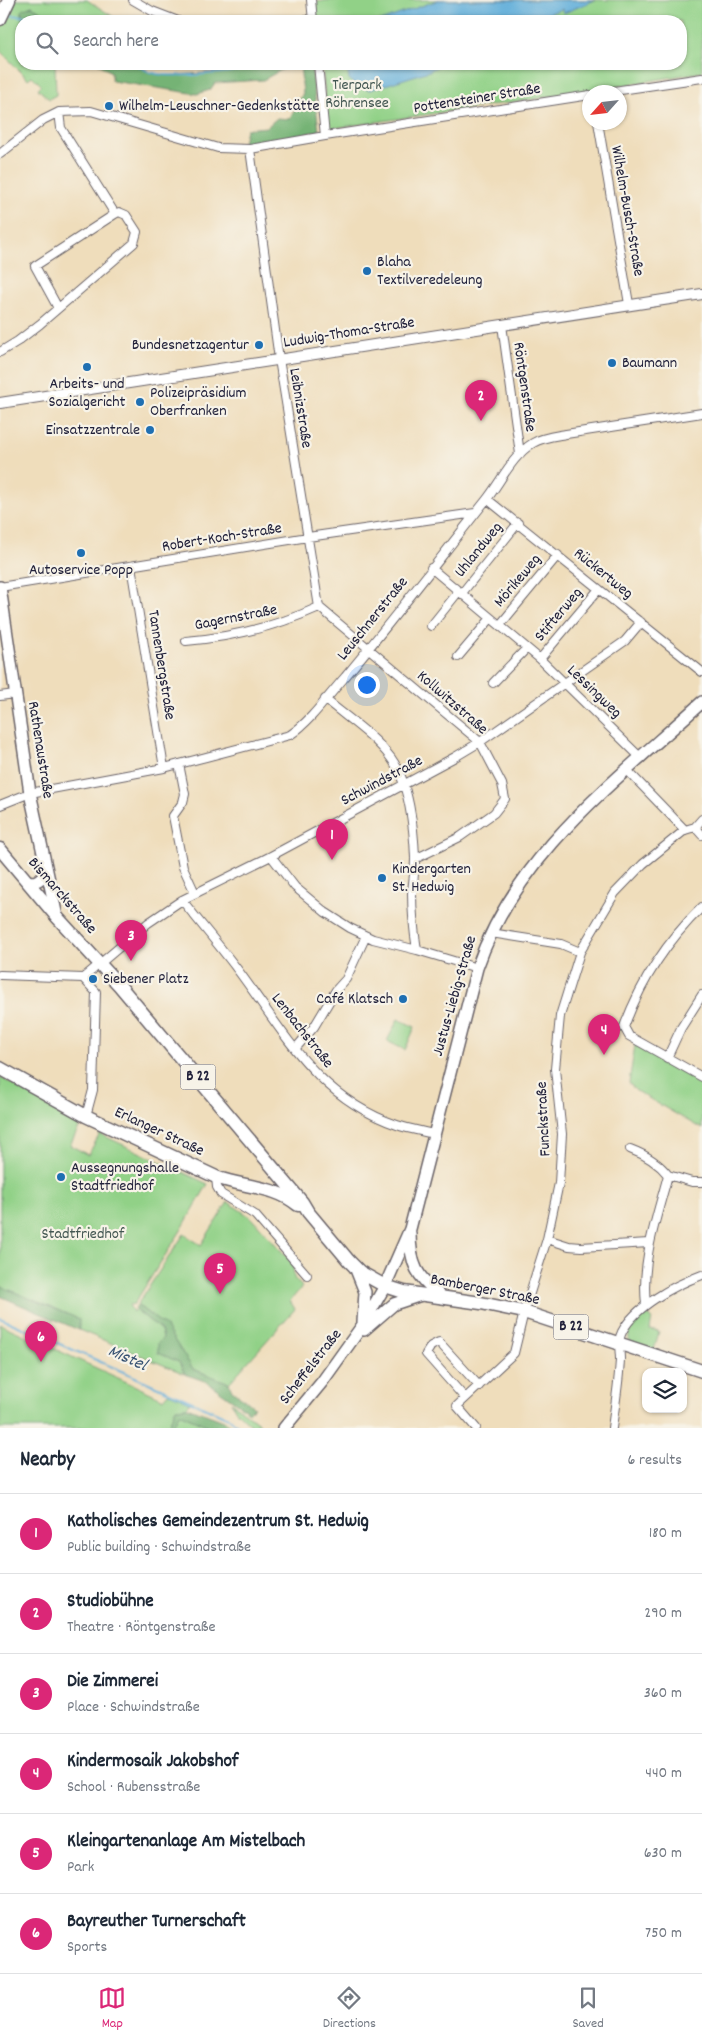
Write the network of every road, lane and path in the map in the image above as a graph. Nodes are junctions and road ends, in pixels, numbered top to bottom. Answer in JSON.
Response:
{"nodes":[{"id":1,"x":8,"y":0,"type":"edge"},
{"id":2,"x":132,"y":0,"type":"edge"},
{"id":3,"x":311,"y":0,"type":"edge"},
{"id":4,"x":162,"y":15,"type":"edge"},
{"id":5,"x":312,"y":15,"type":"edge"},
{"id":6,"x":0,"y":19,"type":"edge"},
{"id":7,"x":319,"y":70,"type":"edge"},
{"id":8,"x":702,"y":78,"type":"edge"},
{"id":9,"x":627,"y":89,"type":"edge"},
{"id":10,"x":582,"y":97,"type":"edge"},
{"id":11,"x":59,"y":112,"type":"junction"},
{"id":12,"x":599,"y":130,"type":"edge"},
{"id":13,"x":325,"y":136,"type":"junction"},
{"id":14,"x":250,"y":149,"type":"junction"},
{"id":15,"x":0,"y":154,"type":"edge"},
{"id":16,"x":115,"y":214,"type":"junction"},
{"id":17,"x":702,"y":294,"type":"edge"},
{"id":18,"x":629,"y":304,"type":"junction"},
{"id":19,"x":58,"y":308,"type":"junction"},
{"id":20,"x":502,"y":325,"type":"junction"},
{"id":21,"x":0,"y":352,"type":"edge"},
{"id":22,"x":279,"y":359,"type":"junction"},
{"id":23,"x":0,"y":402,"type":"edge"},
{"id":24,"x":702,"y":413,"type":"edge"},
{"id":25,"x":520,"y":454,"type":"junction"},
{"id":26,"x":487,"y":499,"type":"junction"},
{"id":27,"x":475,"y":513,"type":"junction"},
{"id":28,"x":448,"y":518,"type":"junction"},
{"id":29,"x":518,"y":523,"type":"junction"},
{"id":30,"x":463,"y":528,"type":"junction"},
{"id":31,"x":308,"y":537,"type":"junction"},
{"id":32,"x":558,"y":555,"type":"junction"},
{"id":33,"x":130,"y":566,"type":"junction"},
{"id":34,"x":431,"y":568,"type":"junction"},
{"id":35,"x":0,"y":587,"type":"edge"},
{"id":36,"x":599,"y":589,"type":"junction"},
{"id":37,"x":460,"y":592,"type":"junction"},
{"id":38,"x":319,"y":607,"type":"junction"},
{"id":39,"x":491,"y":618,"type":"junction"},
{"id":40,"x":641,"y":622,"type":"junction"},
{"id":41,"x":500,"y":625,"type":"junction"},
{"id":42,"x":431,"y":626,"type":"dead end"},
{"id":43,"x":186,"y":641,"type":"dead end"},
{"id":44,"x":369,"y":648,"type":"junction"},
{"id":45,"x":527,"y":648,"type":"junction"},
{"id":46,"x":458,"y":657,"type":"dead end"},
{"id":47,"x":540,"y":659,"type":"junction"},
{"id":48,"x":702,"y":672,"type":"edge"},
{"id":49,"x":492,"y":683,"type":"dead end"},
{"id":50,"x":565,"y":683,"type":"junction"},
{"id":51,"x":16,"y":694,"type":"junction"},
{"id":52,"x":0,"y":696,"type":"edge"},
{"id":53,"x":325,"y":699,"type":"junction"},
{"id":54,"x":702,"y":702,"type":"edge"},
{"id":55,"x":480,"y":742,"type":"junction"},
{"id":56,"x":641,"y":758,"type":"junction"},
{"id":57,"x":179,"y":764,"type":"junction"},
{"id":58,"x":164,"y":768,"type":"junction"},
{"id":59,"x":628,"y":770,"type":"junction"},
{"id":60,"x":404,"y":785,"type":"junction"},
{"id":61,"x":30,"y":793,"type":"junction"},
{"id":62,"x":0,"y":805,"type":"edge"},
{"id":63,"x":702,"y":819,"type":"edge"},
{"id":64,"x":695,"y":827,"type":"junction"},
{"id":65,"x":685,"y":830,"type":"junction"},
{"id":66,"x":702,"y":835,"type":"edge"},
{"id":67,"x":0,"y":849,"type":"edge"},
{"id":68,"x":271,"y":856,"type":"junction"},
{"id":69,"x":415,"y":859,"type":"junction"},
{"id":70,"x":46,"y":872,"type":"junction"},
{"id":71,"x":27,"y":881,"type":"junction"},
{"id":72,"x":195,"y":893,"type":"junction"},
{"id":73,"x":182,"y":900,"type":"junction"},
{"id":74,"x":702,"y":907,"type":"edge"},
{"id":75,"x":56,"y":913,"type":"junction"},
{"id":76,"x":491,"y":933,"type":"junction"},
{"id":77,"x":366,"y":936,"type":"junction"},
{"id":78,"x":417,"y":950,"type":"junction"},
{"id":79,"x":580,"y":952,"type":"junction"},
{"id":80,"x":99,"y":963,"type":"junction"},
{"id":81,"x":477,"y":968,"type":"junction"},
{"id":82,"x":0,"y":975,"type":"edge"},
{"id":83,"x":83,"y":978,"type":"junction"},
{"id":84,"x":702,"y":995,"type":"edge"},
{"id":85,"x":295,"y":1049,"type":"junction"},
{"id":86,"x":667,"y":1058,"type":"junction"},
{"id":87,"x":0,"y":1068,"type":"edge"},
{"id":88,"x":702,"y":1077,"type":"edge"},
{"id":89,"x":86,"y":1116,"type":"junction"},
{"id":90,"x":434,"y":1134,"type":"junction"},
{"id":91,"x":630,"y":1149,"type":"dead end"},
{"id":92,"x":276,"y":1170,"type":"junction"},
{"id":93,"x":668,"y":1175,"type":"junction"},
{"id":94,"x":216,"y":1177,"type":"junction"},
{"id":95,"x":702,"y":1182,"type":"edge"},
{"id":96,"x":265,"y":1189,"type":"junction"},
{"id":97,"x":308,"y":1212,"type":"junction"},
{"id":98,"x":410,"y":1229,"type":"junction"},
{"id":99,"x":547,"y":1239,"type":"junction"},
{"id":100,"x":649,"y":1243,"type":"junction"},
{"id":101,"x":356,"y":1267,"type":"junction"},
{"id":102,"x":307,"y":1275,"type":"dead end"},
{"id":103,"x":702,"y":1275,"type":"edge"},
{"id":104,"x":385,"y":1286,"type":"junction"},
{"id":105,"x":421,"y":1294,"type":"junction"},
{"id":106,"x":441,"y":1296,"type":"junction"},
{"id":107,"x":646,"y":1304,"type":"junction"},
{"id":108,"x":524,"y":1312,"type":"junction"},
{"id":109,"x":362,"y":1326,"type":"junction"},
{"id":110,"x":354,"y":1340,"type":"junction"},
{"id":111,"x":619,"y":1342,"type":"junction"},
{"id":112,"x":702,"y":1371,"type":"edge"},
{"id":113,"x":479,"y":1386,"type":"junction"},
{"id":114,"x":465,"y":1398,"type":"junction"},
{"id":115,"x":286,"y":1427,"type":"edge"},
{"id":116,"x":476,"y":1428,"type":"edge"},
{"id":117,"x":612,"y":1428,"type":"edge"}],
"edges":[{"from":1,"to":6,"type":"main road"},
{"from":2,"to":4,"type":"street"},
{"from":3,"to":5,"type":"street"},
{"from":7,"to":13,"type":"street"},
{"from":8,"to":9,"type":"street"},
{"from":10,"to":13,"type":"street","name":"Pottensteiner Straße"},
{"from":11,"to":14,"type":"street","name":"Pottensteiner Straße"},
{"from":11,"to":15,"type":"street"},
{"from":11,"to":16,"type":"street"},
{"from":12,"to":18,"type":"street","name":"Wilhelm-Busch-Straße"},
{"from":13,"to":14,"type":"street","name":"Pottensteiner Straße"},
{"from":14,"to":22,"type":"street","name":"Leibnizstraße"},
{"from":16,"to":19,"type":"street"},
{"from":16,"to":19,"type":"street"},
{"from":17,"to":18,"type":"street","name":"Ludwig-Thoma-Straße"},
{"from":18,"to":20,"type":"street","name":"Ludwig-Thoma-Straße"},
{"from":19,"to":21,"type":"street"},
{"from":20,"to":22,"type":"street","name":"Ludwig-Thoma-Straße"},
{"from":20,"to":25,"type":"street","name":"Röntgenstraße"},
{"from":22,"to":23,"type":"street","name":"Ludwig-Thoma-Straße"},
{"from":22,"to":31,"type":"street","name":"Leibnizstraße"},
{"from":24,"to":25,"type":"street","name":"Leuschnerstraße"},
{"from":25,"to":26,"type":"street","name":"Leuschnerstraße"},
{"from":26,"to":27,"type":"street","name":"Leuschnerstraße"},
{"from":26,"to":29,"type":"street","name":"Rückertweg"},
{"from":27,"to":28,"type":"street","name":"Robert-Koch-Straße"},
{"from":27,"to":30,"type":"street","name":"Leuschnerstraße"},
{"from":28,"to":30,"type":"street"},
{"from":28,"to":31,"type":"street","name":"Robert-Koch-Straße"},
{"from":29,"to":32,"type":"street","name":"Rückertweg"},
{"from":29,"to":37,"type":"street","name":"Uhlandweg"},
{"from":30,"to":34,"type":"street","name":"Leuschnerstraße"},
{"from":31,"to":33,"type":"street","name":"Robert-Koch-Straße"},
{"from":31,"to":38,"type":"street","name":"Leibnizstraße"},
{"from":32,"to":36,"type":"street","name":"Rückertweg"},
{"from":32,"to":41,"type":"street","name":"Mörikeweg"},
{"from":33,"to":35,"type":"street","name":"Robert-Koch-Straße"},
{"from":33,"to":58,"type":"street","name":"Tannenbergstraße"},
{"from":34,"to":37,"type":"street","name":"Lessingweg"},
{"from":34,"to":44,"type":"street","name":"Leuschnerstraße"},
{"from":35,"to":51,"type":"main road","name":"Rathenaustraße"},
{"from":36,"to":40,"type":"street","name":"Rückertweg"},
{"from":36,"to":47,"type":"street","name":"Stifterweg"},
{"from":37,"to":39,"type":"street","name":"Lessingweg"},
{"from":37,"to":42,"type":"street"},
{"from":38,"to":43,"type":"street","name":"Gagernstraße"},
{"from":38,"to":44,"type":"street"},
{"from":39,"to":41,"type":"street","name":"Lessingweg"},
{"from":39,"to":46,"type":"street"},
{"from":40,"to":48,"type":"street","name":"Rückertweg"},
{"from":40,"to":50,"type":"street","name":"Schwindstraße"},
{"from":41,"to":45,"type":"street","name":"Lessingweg"},
{"from":44,"to":53,"type":"street","name":"Leuschnerstraße"},
{"from":44,"to":55,"type":"street","name":"Kollwitzstraße"},
{"from":45,"to":47,"type":"street","name":"Lessingweg"},
{"from":45,"to":49,"type":"street"},
{"from":47,"to":50,"type":"street","name":"Lessingweg"},
{"from":50,"to":55,"type":"street","name":"Schwindstraße"},
{"from":50,"to":56,"type":"street","name":"Lessingweg"},
{"from":51,"to":52,"type":"street"},
{"from":51,"to":61,"type":"main road","name":"Rathenaustraße"},
{"from":53,"to":57,"type":"street","name":"Leuschnerstraße"},
{"from":53,"to":60,"type":"street"},
{"from":54,"to":56,"type":"main road","name":"Justus-Liebig-Straße"},
{"from":55,"to":60,"type":"street","name":"Schwindstraße"},
{"from":55,"to":69,"type":"street","name":"Kollwitzstraße"},
{"from":56,"to":59,"type":"main road","name":"Justus-Liebig-Straße"},
{"from":57,"to":58,"type":"street","name":"Leuschnerstraße"},
{"from":57,"to":72,"type":"street"},
{"from":58,"to":61,"type":"street","name":"Leuschnerstraße"},
{"from":59,"to":65,"type":"street"},
{"from":59,"to":76,"type":"main road","name":"Justus-Liebig-Straße"},
{"from":60,"to":68,"type":"street","name":"Schwindstraße"},
{"from":60,"to":69,"type":"street"},
{"from":61,"to":62,"type":"street","name":"Leuschnerstraße"},
{"from":61,"to":70,"type":"main road","name":"Rathenaustraße"},
{"from":63,"to":64,"type":"street"},
{"from":64,"to":65,"type":"street"},
{"from":64,"to":66,"type":"street"},
{"from":65,"to":79,"type":"street","name":"Funckstraße"},
{"from":67,"to":71,"type":"main road","name":"Bismarckstraße","number":"B 22"},
{"from":68,"to":72,"type":"street","name":"Schwindstraße"},
{"from":68,"to":77,"type":"street"},
{"from":69,"to":78,"type":"street"},
{"from":70,"to":71,"type":"main road"},
{"from":70,"to":75,"type":"main road","name":"Rathenaustraße"},
{"from":71,"to":75,"type":"main road","name":"Bismarckstraße","number":"B 22"},
{"from":72,"to":73,"type":"street","name":"Schwindstraße"},
{"from":73,"to":80,"type":"street","name":"Schwindstraße"},
{"from":73,"to":85,"type":"street","name":"Lenbachstraße"},
{"from":74,"to":86,"type":"street"},
{"from":75,"to":80,"type":"main road","name":"Bismarckstraße","number":"B 22"},
{"from":76,"to":79,"type":"street"},
{"from":76,"to":81,"type":"main road","name":"Justus-Liebig-Straße"},
{"from":77,"to":78,"type":"street"},
{"from":77,"to":85,"type":"street"},
{"from":78,"to":81,"type":"street"},
{"from":79,"to":99,"type":"street","name":"Funckstraße"},
{"from":80,"to":83,"type":"street","name":"Schwindstraße"},
{"from":80,"to":92,"type":"main road","name":"Bismarckstraße","number":"B 22"},
{"from":81,"to":90,"type":"main road","name":"Justus-Liebig-Straße"},
{"from":82,"to":83,"type":"street"},
{"from":83,"to":89,"type":"street"},
{"from":84,"to":86,"type":"street"},
{"from":85,"to":90,"type":"street","name":"Lenbachstraße"},
{"from":86,"to":88,"type":"street"},
{"from":87,"to":89,"type":"main road","name":"Erlanger Straße","number":"B 22"},
{"from":89,"to":94,"type":"main road","name":"Erlanger Straße","number":"B 22"},
{"from":90,"to":98,"type":"main road","name":"Justus-Liebig-Straße"},
{"from":91,"to":93,"type":"street"},
{"from":92,"to":96,"type":"main road"},
{"from":92,"to":97,"type":"main road","number":"B 22"},
{"from":93,"to":95,"type":"street"},
{"from":93,"to":100,"type":"street"},
{"from":94,"to":96,"type":"main road","name":"Erlanger Straße","number":"B 22"},
{"from":94,"to":102,"type":"street"},
{"from":96,"to":97,"type":"main road","name":"Erlanger Straße","number":"B 22"},
{"from":97,"to":101,"type":"main road","number":"B 22"},
{"from":98,"to":104,"type":"main road","name":"Scheffelstraße"},
{"from":98,"to":106,"type":"main road"},
{"from":99,"to":100,"type":"street"},
{"from":99,"to":108,"type":"street","name":"Funckstraße"},
{"from":100,"to":107,"type":"street"},
{"from":101,"to":104,"type":"main road","number":"B 22"},
{"from":101,"to":109,"type":"main road"},
{"from":103,"to":107,"type":"street"},
{"from":104,"to":105,"type":"main road","name":"Bamberger Straße","number":"B 22"},
{"from":104,"to":109,"type":"main road","name":"Scheffelstraße"},
{"from":105,"to":106,"type":"main road","name":"Bamberger Straße","number":"B 22"},
{"from":105,"to":110,"type":"main road"},
{"from":106,"to":108,"type":"main road","name":"Bamberger Straße","number":"B 22"},
{"from":107,"to":111,"type":"street"},
{"from":108,"to":111,"type":"main road","name":"Bamberger Straße","number":"B 22"},
{"from":108,"to":113,"type":"street","name":"Funckstraße"},
{"from":109,"to":110,"type":"main road","name":"Scheffelstraße"},
{"from":110,"to":115,"type":"main road","name":"Scheffelstraße"},
{"from":111,"to":112,"type":"main road","name":"Bamberger Straße","number":"B 22"},
{"from":111,"to":117,"type":"street"},
{"from":113,"to":114,"type":"street","name":"Funckstraße"},
{"from":113,"to":114,"type":"street"},
{"from":114,"to":116,"type":"street"}]}
